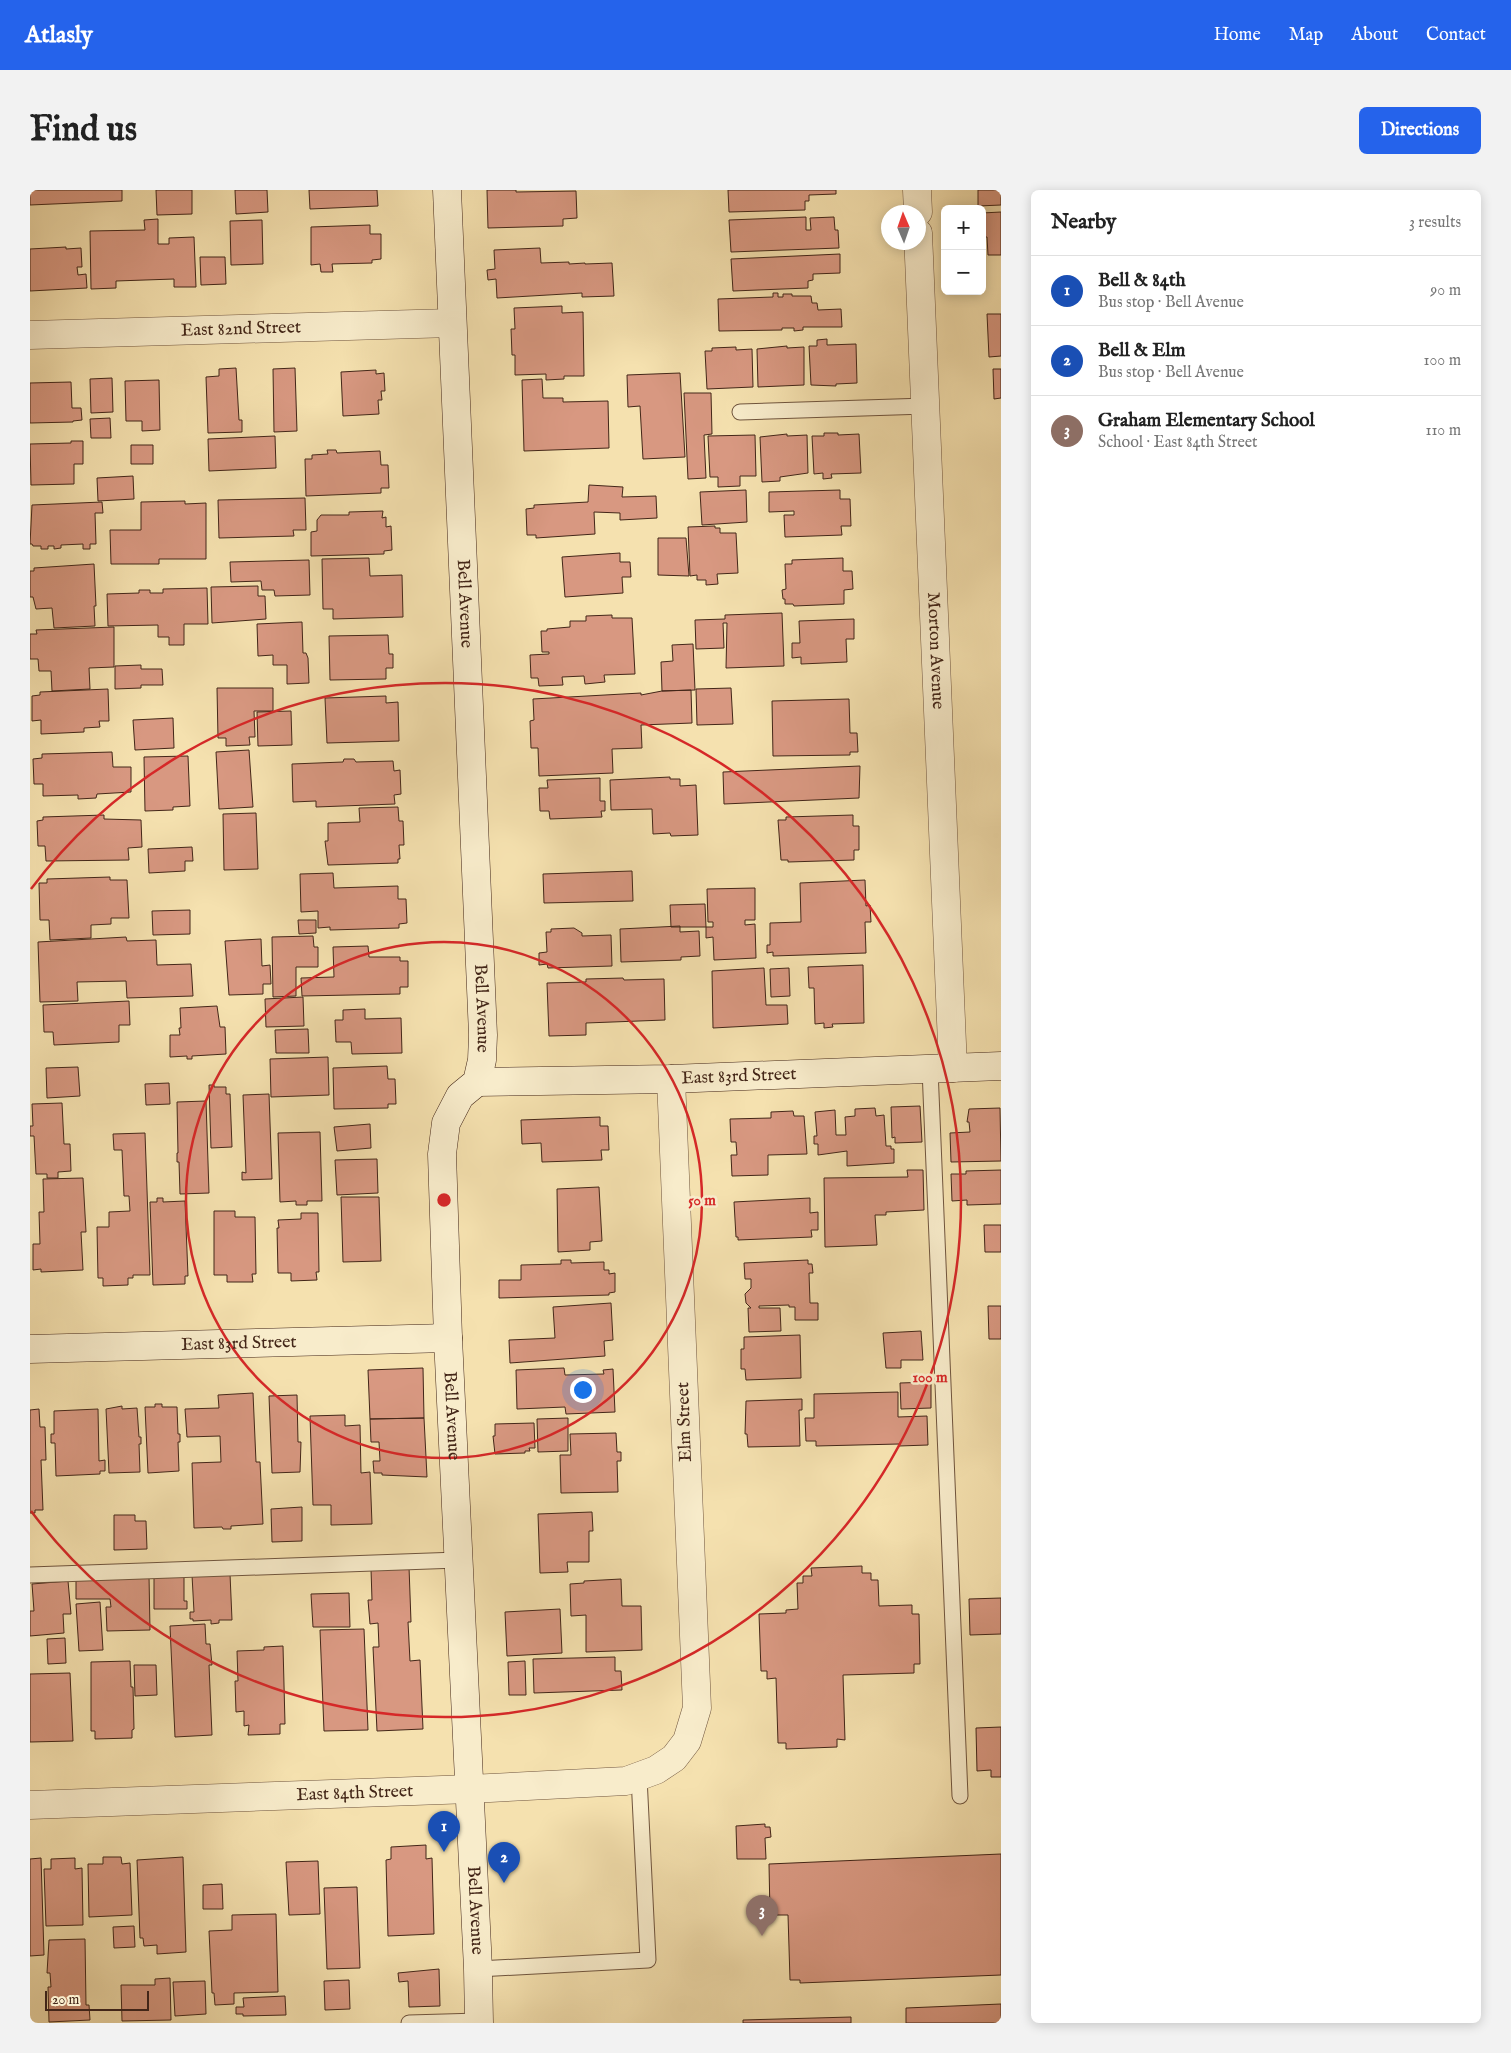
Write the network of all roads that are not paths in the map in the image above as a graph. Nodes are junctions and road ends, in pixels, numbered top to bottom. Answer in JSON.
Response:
{"nodes":[{"id":1,"x":447,"y":190,"type":"edge"},
{"id":2,"x":917,"y":190,"type":"edge"},
{"id":3,"x":918,"y":205,"type":"edge"},
{"id":4,"x":919,"y":250,"type":"edge"},
{"id":5,"x":452,"y":323,"type":"junction"},
{"id":6,"x":30,"y":335,"type":"edge"},
{"id":7,"x":926,"y":406,"type":"junction"},
{"id":8,"x":740,"y":412,"type":"dead end"},
{"id":9,"x":1001,"y":1066,"type":"edge"},
{"id":10,"x":941,"y":1068,"type":"junction"},
{"id":11,"x":672,"y":1079,"type":"junction"},
{"id":12,"x":477,"y":1082,"type":"junction"},
{"id":13,"x":448,"y":1338,"type":"junction"},
{"id":14,"x":30,"y":1349,"type":"edge"},
{"id":15,"x":458,"y":1560,"type":"junction"},
{"id":16,"x":30,"y":1575,"type":"edge"},
{"id":17,"x":674,"y":1758,"type":"joint"},
{"id":18,"x":639,"y":1777,"type":"junction"},
{"id":19,"x":470,"y":1789,"type":"junction"},
{"id":20,"x":960,"y":1796,"type":"dead end"},
{"id":21,"x":30,"y":1805,"type":"edge"},
{"id":22,"x":478,"y":1969,"type":"junction"},
{"id":23,"x":479,"y":2022,"type":"edge"},
{"id":24,"x":409,"y":2023,"type":"edge"}],
"edges":[{"from":1,"to":5,"type":"street","name":"Bell Avenue"},
{"from":2,"to":3,"type":"street"},
{"from":4,"to":7,"type":"street","name":"Morton Avenue"},
{"from":5,"to":6,"type":"street","name":"East 82nd Street"},
{"from":5,"to":12,"type":"street","name":"Bell Avenue"},
{"from":7,"to":8,"type":"lane"},
{"from":7,"to":10,"type":"street","name":"Morton Avenue"},
{"from":9,"to":10,"type":"street","name":"East 83rd Street"},
{"from":10,"to":11,"type":"street","name":"East 83rd Street"},
{"from":10,"to":20,"type":"lane"},
{"from":11,"to":12,"type":"street","name":"East 83rd Street"},
{"from":11,"to":17,"type":"street","name":"Elm Street"},
{"from":12,"to":13,"type":"street","name":"Bell Avenue"},
{"from":13,"to":14,"type":"street","name":"East 83rd Street"},
{"from":13,"to":15,"type":"street","name":"Bell Avenue"},
{"from":15,"to":16,"type":"lane"},
{"from":15,"to":19,"type":"street","name":"Bell Avenue"},
{"from":17,"to":18,"type":"street","name":"East 84th Street"},
{"from":18,"to":19,"type":"street","name":"East 84th Street"},
{"from":18,"to":22,"type":"lane"},
{"from":19,"to":21,"type":"street","name":"East 84th Street"},
{"from":19,"to":22,"type":"street","name":"Bell Avenue"},
{"from":22,"to":23,"type":"street","name":"Bell Avenue"},
{"from":23,"to":24,"type":"lane"}]}
